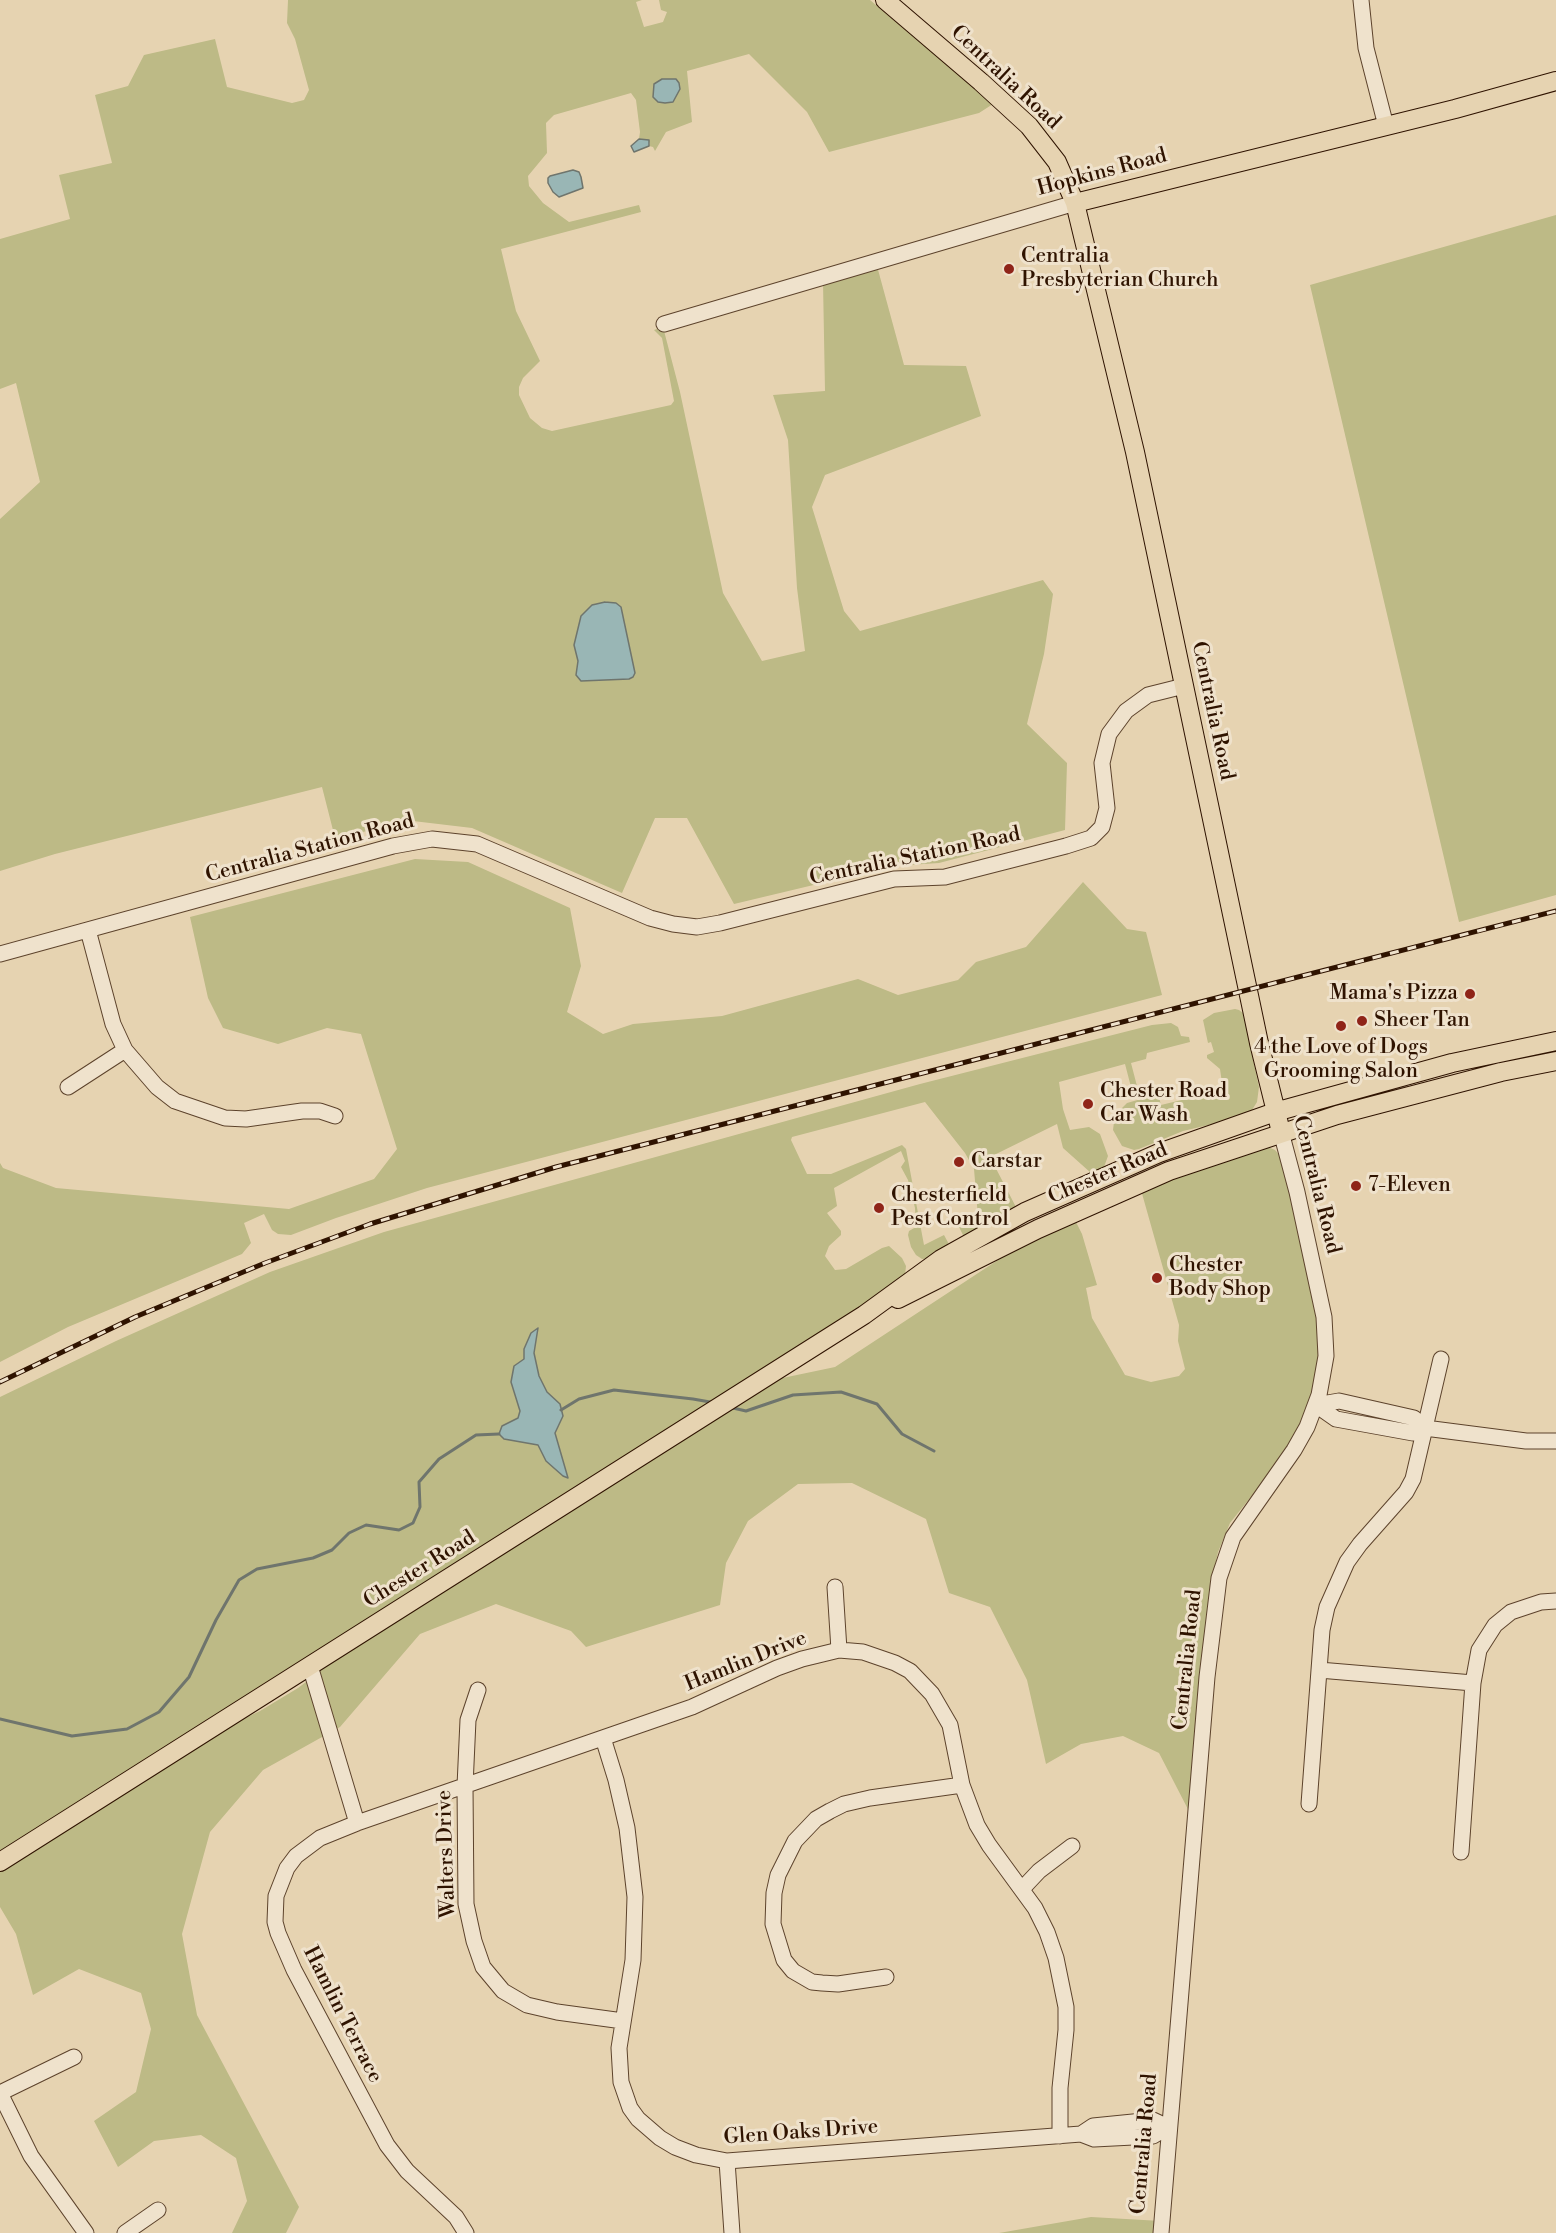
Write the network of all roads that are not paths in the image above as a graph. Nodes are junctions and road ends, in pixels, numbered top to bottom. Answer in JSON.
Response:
{"nodes":[{"id":1,"x":885,"y":0,"type":"edge"},
{"id":2,"x":1361,"y":0,"type":"edge"},
{"id":3,"x":1556,"y":81,"type":"edge"},
{"id":4,"x":1386,"y":126,"type":"junction"},
{"id":5,"x":1075,"y":203,"type":"junction"},
{"id":6,"x":664,"y":324,"type":"dead end"},
{"id":7,"x":1184,"y":686,"type":"junction"},
{"id":8,"x":88,"y":930,"type":"junction"},
{"id":9,"x":0,"y":954,"type":"edge"},
{"id":10,"x":1556,"y":1041,"type":"edge"},
{"id":11,"x":125,"y":1050,"type":"junction"},
{"id":12,"x":1556,"y":1061,"type":"edge"},
{"id":13,"x":68,"y":1087,"type":"dead end"},
{"id":14,"x":1275,"y":1112,"type":"junction"},
{"id":15,"x":335,"y":1116,"type":"dead end"},
{"id":16,"x":1281,"y":1132,"type":"junction"},
{"id":17,"x":864,"y":1315,"type":"junction"},
{"id":18,"x":1442,"y":1359,"type":"dead end"},
{"id":19,"x":1316,"y":1405,"type":"junction"},
{"id":20,"x":1425,"y":1428,"type":"junction"},
{"id":21,"x":1556,"y":1441,"type":"edge"},
{"id":22,"x":835,"y":1587,"type":"dead end"},
{"id":23,"x":1556,"y":1601,"type":"edge"},
{"id":24,"x":839,"y":1650,"type":"junction"},
{"id":25,"x":310,"y":1666,"type":"junction"},
{"id":26,"x":1319,"y":1670,"type":"junction"},
{"id":27,"x":1473,"y":1683,"type":"junction"},
{"id":28,"x":478,"y":1690,"type":"dead end"},
{"id":29,"x":603,"y":1738,"type":"junction"},
{"id":30,"x":962,"y":1785,"type":"junction"},
{"id":31,"x":465,"y":1786,"type":"junction"},
{"id":32,"x":1309,"y":1804,"type":"dead end"},
{"id":33,"x":357,"y":1822,"type":"junction"},
{"id":34,"x":1072,"y":1846,"type":"dead end"},
{"id":35,"x":1461,"y":1852,"type":"dead end"},
{"id":36,"x":0,"y":1862,"type":"edge"},
{"id":37,"x":1023,"y":1888,"type":"junction"},
{"id":38,"x":886,"y":1977,"type":"dead end"},
{"id":39,"x":623,"y":2020,"type":"junction"},
{"id":40,"x":74,"y":2057,"type":"dead end"},
{"id":41,"x":0,"y":2093,"type":"edge"},
{"id":42,"x":1168,"y":2127,"type":"junction"},
{"id":43,"x":1060,"y":2136,"type":"junction"},
{"id":44,"x":727,"y":2161,"type":"junction"},
{"id":45,"x":158,"y":2210,"type":"dead end"},
{"id":46,"x":463,"y":2232,"type":"edge"},
{"id":47,"x":86,"y":2233,"type":"edge"},
{"id":48,"x":125,"y":2233,"type":"edge"},
{"id":49,"x":732,"y":2233,"type":"edge"},
{"id":50,"x":1161,"y":2233,"type":"edge"}],
"edges":[{"from":1,"to":5,"type":"main road","name":"Centralia Road"},
{"from":2,"to":4,"type":"street"},
{"from":3,"to":4,"type":"main road","name":"Hopkins Road"},
{"from":4,"to":5,"type":"main road","name":"Hopkins Road"},
{"from":5,"to":6,"type":"street","name":"Hopkins Road"},
{"from":5,"to":7,"type":"main road","name":"Centralia Road"},
{"from":7,"to":8,"type":"street","name":"Centralia Station Road"},
{"from":7,"to":14,"type":"main road","name":"Centralia Road"},
{"from":8,"to":9,"type":"street","name":"Centralia Station Road"},
{"from":8,"to":11,"type":"street"},
{"from":10,"to":14,"type":"main road","name":"Chester Road"},
{"from":11,"to":13,"type":"street"},
{"from":11,"to":15,"type":"street"},
{"from":12,"to":16,"type":"main road","name":"Chester Road"},
{"from":14,"to":16,"type":"main road","name":"Centralia Road"},
{"from":14,"to":17,"type":"main road","name":"Chester Road"},
{"from":16,"to":17,"type":"main road","name":"Chester Road"},
{"from":16,"to":19,"type":"street","name":"Centralia Road"},
{"from":17,"to":25,"type":"main road","name":"Chester Road"},
{"from":18,"to":20,"type":"street"},
{"from":19,"to":20,"type":"street"},
{"from":19,"to":42,"type":"street","name":"Centralia Road"},
{"from":20,"to":21,"type":"street"},
{"from":20,"to":26,"type":"street"},
{"from":22,"to":24,"type":"street"},
{"from":23,"to":27,"type":"street"},
{"from":24,"to":29,"type":"street","name":"Hamlin Drive"},
{"from":24,"to":30,"type":"street","name":"Hamlin Drive"},
{"from":25,"to":33,"type":"street"},
{"from":25,"to":36,"type":"main road","name":"Chester Road"},
{"from":26,"to":27,"type":"street"},
{"from":26,"to":32,"type":"street"},
{"from":27,"to":35,"type":"street"},
{"from":28,"to":31,"type":"street","name":"Walters Drive"},
{"from":29,"to":31,"type":"street","name":"Hamlin Drive"},
{"from":29,"to":39,"type":"street","name":"Glen Oaks Drive"},
{"from":30,"to":37,"type":"street","name":"Hamlin Drive"},
{"from":30,"to":38,"type":"street"},
{"from":31,"to":33,"type":"street","name":"Hamlin Drive"},
{"from":31,"to":39,"type":"street","name":"Walters Drive"},
{"from":33,"to":46,"type":"street","name":"Hamlin Terrace"},
{"from":34,"to":37,"type":"street"},
{"from":37,"to":43,"type":"street","name":"Hamlin Drive"},
{"from":39,"to":44,"type":"street","name":"Glen Oaks Drive"},
{"from":40,"to":41,"type":"street"},
{"from":41,"to":47,"type":"street"},
{"from":42,"to":43,"type":"street","name":"Glen Oaks Drive"},
{"from":42,"to":50,"type":"street","name":"Centralia Road"},
{"from":43,"to":44,"type":"street","name":"Glen Oaks Drive"},
{"from":44,"to":49,"type":"street"},
{"from":45,"to":48,"type":"street"}]}
